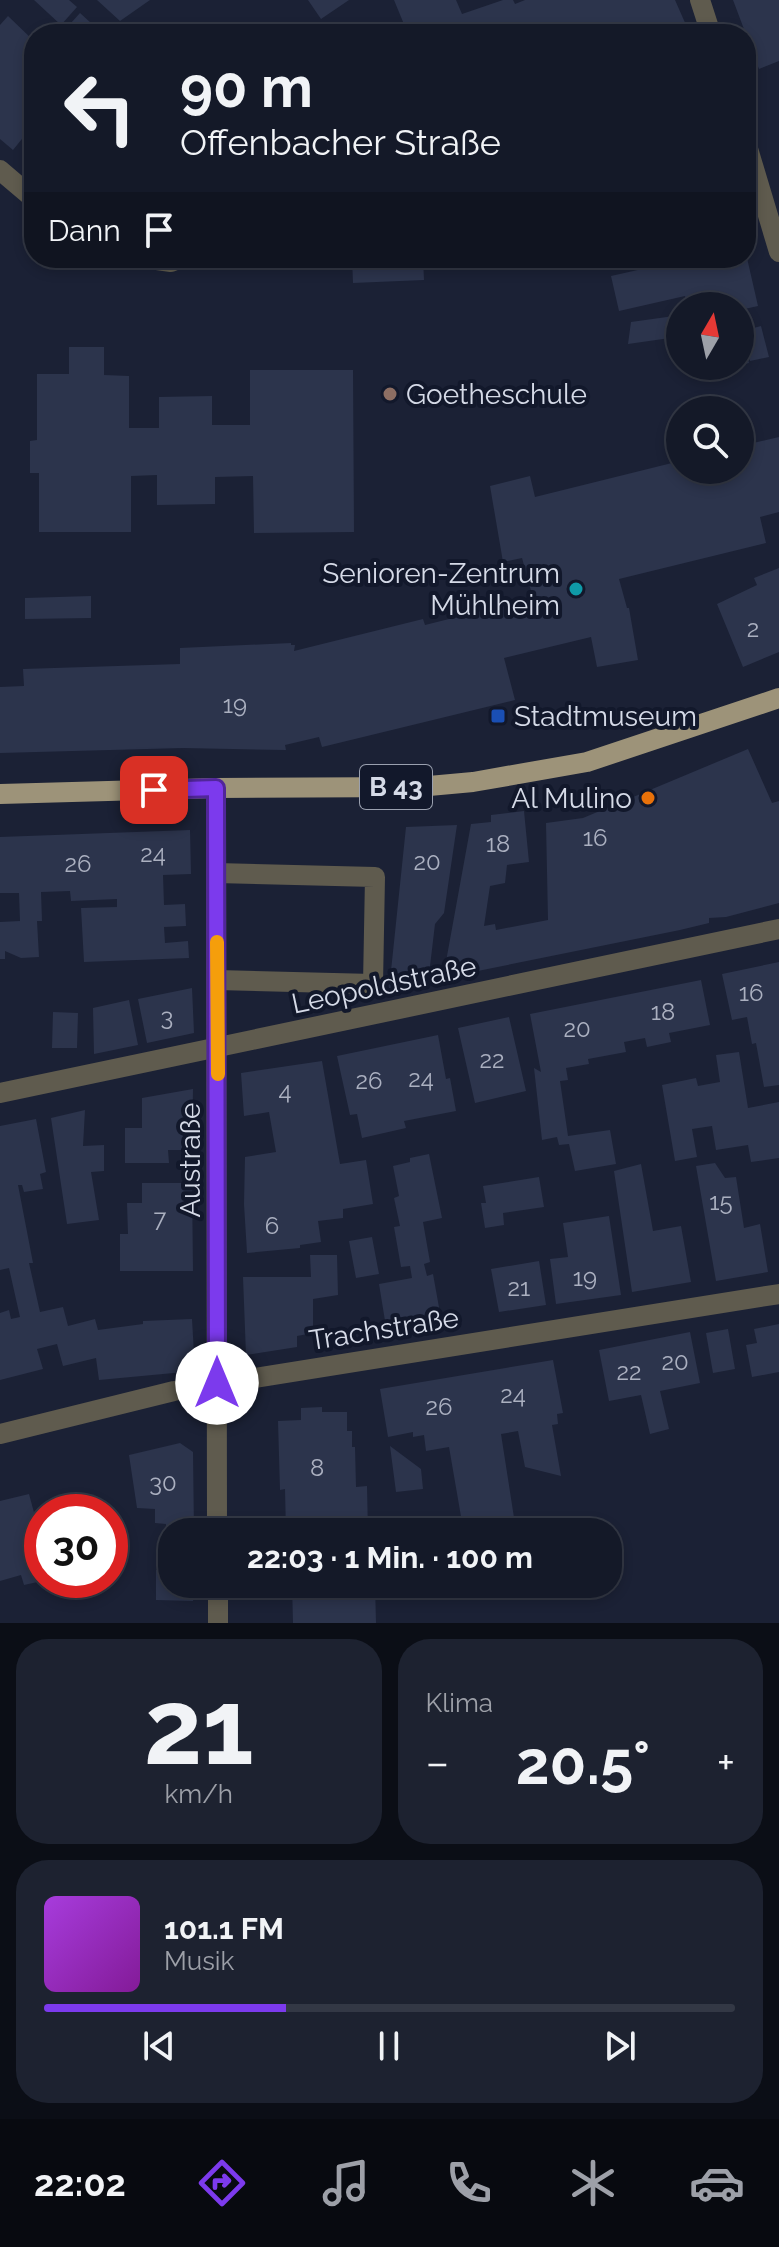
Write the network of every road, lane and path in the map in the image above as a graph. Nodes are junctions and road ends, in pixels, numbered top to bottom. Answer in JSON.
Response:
{"nodes":[{"id":1,"x":700,"y":0,"type":"edge"},
{"id":2,"x":708,"y":24,"type":"edge"},
{"id":3,"x":0,"y":170,"type":"edge"},
{"id":4,"x":756,"y":175,"type":"edge"},
{"id":5,"x":24,"y":190,"type":"edge"},
{"id":6,"x":779,"y":252,"type":"edge"},
{"id":7,"x":779,"y":698,"type":"edge"},
{"id":8,"x":216,"y":788,"type":"junction"},
{"id":9,"x":0,"y":794,"type":"edge"},
{"id":10,"x":216,"y":873,"type":"junction"},
{"id":11,"x":779,"y":929,"type":"edge"},
{"id":12,"x":217,"y":980,"type":"junction"},
{"id":13,"x":218,"y":1049,"type":"junction"},
{"id":14,"x":0,"y":1093,"type":"edge"},
{"id":15,"x":779,"y":1294,"type":"edge"},
{"id":16,"x":217,"y":1383,"type":"junction"},
{"id":17,"x":0,"y":1434,"type":"edge"},
{"id":18,"x":217,"y":1518,"type":"edge"},
{"id":19,"x":218,"y":1598,"type":"edge"},
{"id":20,"x":218,"y":1623,"type":"edge"}],
"edges":[{"from":1,"to":2,"type":"street"},
{"from":3,"to":5,"type":"street"},
{"from":4,"to":6,"type":"street"},
{"from":7,"to":8,"type":"main road","number":"B 43"},
{"from":8,"to":9,"type":"main road","number":"B 43"},
{"from":8,"to":10,"type":"street","name":"Austraße"},
{"from":10,"to":12,"type":"street","name":"Austraße"},
{"from":10,"to":12,"type":"street"},
{"from":11,"to":13,"type":"street","name":"Leopoldstraße"},
{"from":12,"to":13,"type":"street","name":"Austraße"},
{"from":13,"to":14,"type":"street","name":"Leopoldstraße"},
{"from":13,"to":16,"type":"street","name":"Austraße"},
{"from":15,"to":16,"type":"street","name":"Trachstraße"},
{"from":16,"to":17,"type":"street","name":"Trachstraße"},
{"from":16,"to":18,"type":"street","name":"Austraße"},
{"from":19,"to":20,"type":"street"}]}
